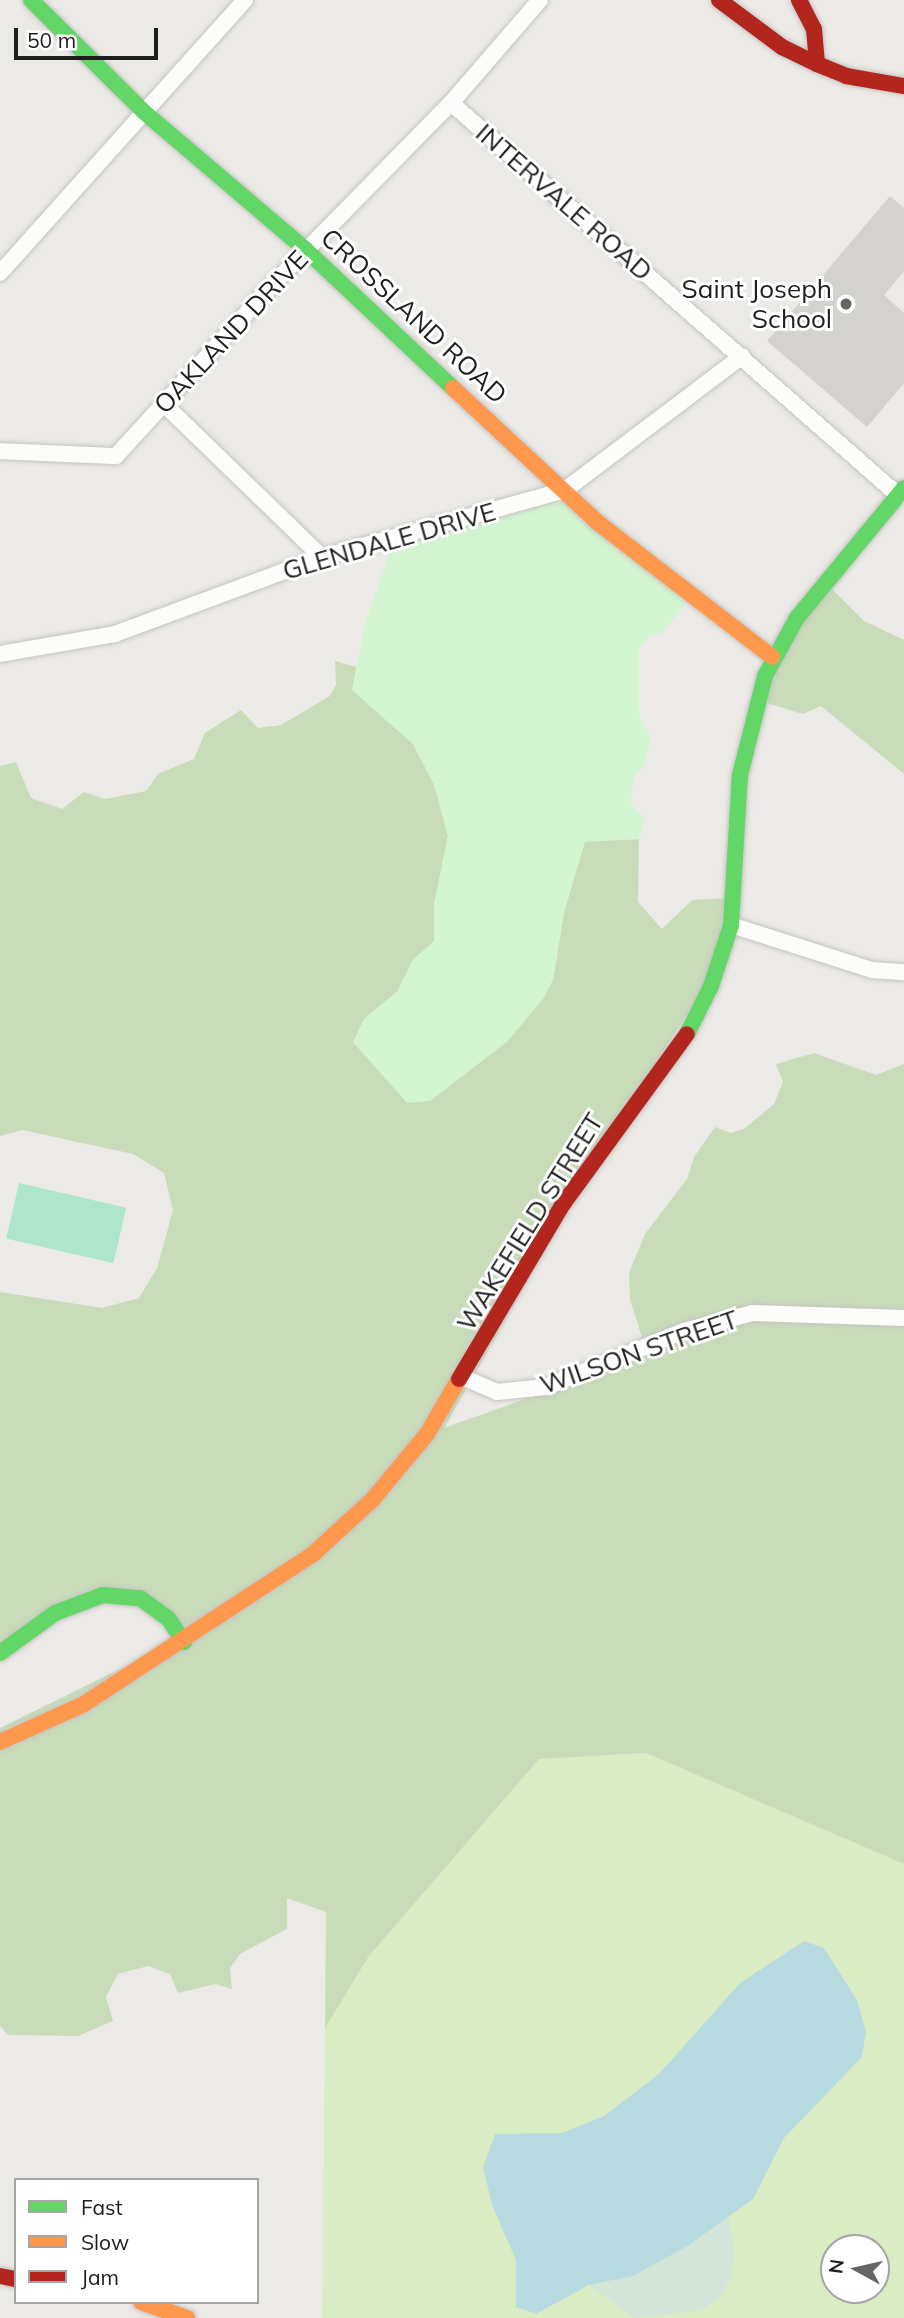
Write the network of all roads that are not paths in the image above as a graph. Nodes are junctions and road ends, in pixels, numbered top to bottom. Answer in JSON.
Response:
{"nodes":[{"id":1,"x":31,"y":0,"type":"edge"},
{"id":2,"x":245,"y":0,"type":"edge"},
{"id":3,"x":540,"y":0,"type":"edge"},
{"id":4,"x":719,"y":0,"type":"edge"},
{"id":5,"x":799,"y":0,"type":"edge"},
{"id":6,"x":817,"y":64,"type":"junction"},
{"id":7,"x":904,"y":86,"type":"edge"},
{"id":8,"x":451,"y":103,"type":"junction"},
{"id":9,"x":144,"y":112,"type":"junction"},
{"id":10,"x":306,"y":250,"type":"junction"},
{"id":11,"x":0,"y":273,"type":"edge"},
{"id":12,"x":743,"y":356,"type":"junction"},
{"id":13,"x":164,"y":404,"type":"junction"},
{"id":14,"x":0,"y":451,"type":"edge"},
{"id":15,"x":565,"y":490,"type":"junction"},
{"id":16,"x":901,"y":492,"type":"edge"},
{"id":17,"x":323,"y":557,"type":"junction"},
{"id":18,"x":0,"y":654,"type":"edge"},
{"id":19,"x":772,"y":657,"type":"junction"},
{"id":20,"x":731,"y":925,"type":"junction"},
{"id":21,"x":904,"y":972,"type":"edge"},
{"id":22,"x":904,"y":1318,"type":"edge"},
{"id":23,"x":462,"y":1377,"type":"junction"},
{"id":24,"x":184,"y":1642,"type":"junction"},
{"id":25,"x":0,"y":1653,"type":"edge"},
{"id":26,"x":0,"y":1742,"type":"edge"},
{"id":27,"x":147,"y":2304,"type":"edge"},
{"id":28,"x":187,"y":2318,"type":"edge"}],
"edges":[{"from":1,"to":9,"type":"street","name":"CROSSLAND ROAD"},
{"from":2,"to":9,"type":"street"},
{"from":3,"to":8,"type":"street","name":"OAKLAND DRIVE"},
{"from":4,"to":6,"type":"street"},
{"from":5,"to":6,"type":"street"},
{"from":6,"to":7,"type":"street"},
{"from":8,"to":10,"type":"street","name":"OAKLAND DRIVE"},
{"from":8,"to":12,"type":"street","name":"INTERVALE ROAD"},
{"from":9,"to":10,"type":"street","name":"CROSSLAND ROAD"},
{"from":9,"to":11,"type":"street"},
{"from":10,"to":13,"type":"street","name":"OAKLAND DRIVE"},
{"from":10,"to":15,"type":"street","name":"CROSSLAND ROAD"},
{"from":12,"to":15,"type":"street","name":"GLENDALE DRIVE"},
{"from":12,"to":16,"type":"street","name":"INTERVALE ROAD"},
{"from":13,"to":14,"type":"street","name":"OAKLAND DRIVE"},
{"from":13,"to":17,"type":"street"},
{"from":15,"to":17,"type":"street","name":"GLENDALE DRIVE"},
{"from":15,"to":19,"type":"street","name":"CROSSLAND ROAD"},
{"from":16,"to":19,"type":"street","name":"WAKEFIELD STREET"},
{"from":17,"to":18,"type":"street","name":"GLENDALE DRIVE"},
{"from":19,"to":20,"type":"street","name":"WAKEFIELD STREET"},
{"from":20,"to":21,"type":"street"},
{"from":20,"to":23,"type":"street","name":"WAKEFIELD STREET"},
{"from":22,"to":23,"type":"street","name":"WILSON STREET"},
{"from":23,"to":24,"type":"street","name":"WAKEFIELD STREET"},
{"from":24,"to":25,"type":"street"},
{"from":24,"to":26,"type":"street","name":"WAKEFIELD STREET"},
{"from":27,"to":28,"type":"street"}]}
